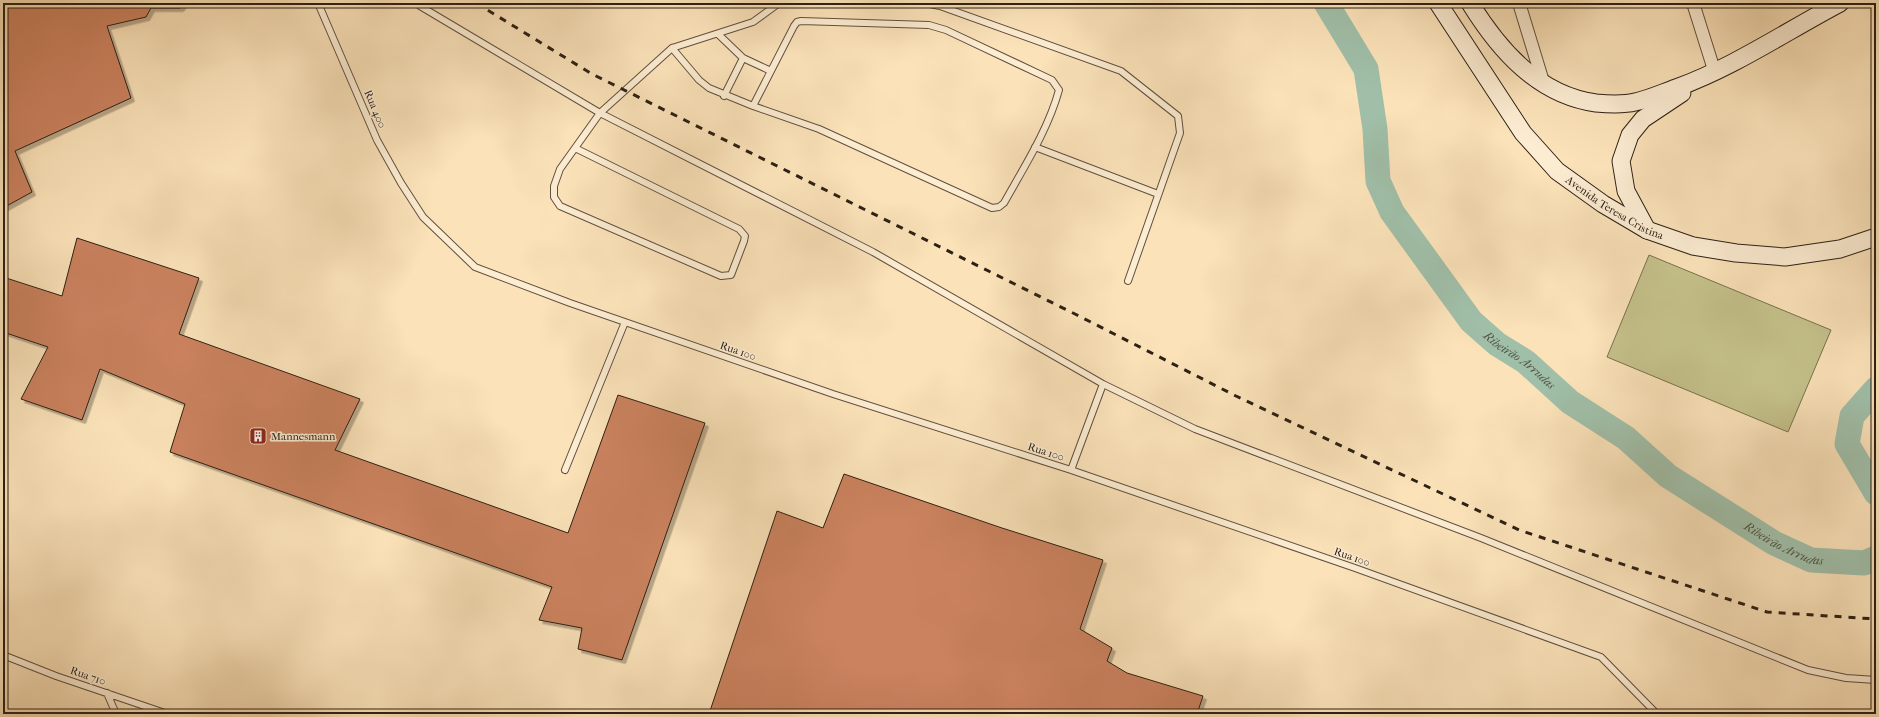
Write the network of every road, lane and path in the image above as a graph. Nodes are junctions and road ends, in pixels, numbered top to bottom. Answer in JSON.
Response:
{"nodes":[{"id":1,"x":318,"y":3,"type":"edge"},
{"id":2,"x":779,"y":3,"type":"edge"},
{"id":3,"x":925,"y":3,"type":"edge"},
{"id":4,"x":1438,"y":3,"type":"edge"},
{"id":5,"x":1470,"y":3,"type":"edge"},
{"id":6,"x":1519,"y":3,"type":"edge"},
{"id":7,"x":1693,"y":3,"type":"edge"},
{"id":8,"x":1840,"y":3,"type":"edge"},
{"id":9,"x":420,"y":6,"type":"dead end"},
{"id":10,"x":718,"y":34,"type":"junction"},
{"id":11,"x":672,"y":48,"type":"junction"},
{"id":12,"x":743,"y":58,"type":"junction"},
{"id":13,"x":771,"y":71,"type":"junction"},
{"id":14,"x":1709,"y":75,"type":"junction"},
{"id":15,"x":1544,"y":85,"type":"junction"},
{"id":16,"x":724,"y":96,"type":"junction"},
{"id":17,"x":753,"y":106,"type":"junction"},
{"id":18,"x":600,"y":113,"type":"junction"},
{"id":19,"x":1035,"y":147,"type":"junction"},
{"id":20,"x":575,"y":148,"type":"junction"},
{"id":21,"x":1158,"y":194,"type":"junction"},
{"id":22,"x":423,"y":217,"type":"joint"},
{"id":23,"x":1647,"y":230,"type":"junction"},
{"id":24,"x":1876,"y":237,"type":"edge"},
{"id":25,"x":1128,"y":281,"type":"dead end"},
{"id":26,"x":625,"y":322,"type":"junction"},
{"id":27,"x":1103,"y":384,"type":"junction"},
{"id":28,"x":565,"y":470,"type":"dead end"},
{"id":29,"x":1071,"y":470,"type":"junction"},
{"id":30,"x":3,"y":655,"type":"edge"},
{"id":31,"x":1876,"y":680,"type":"edge"},
{"id":32,"x":107,"y":693,"type":"junction"},
{"id":33,"x":116,"y":714,"type":"edge"},
{"id":34,"x":168,"y":714,"type":"edge"},
{"id":35,"x":1657,"y":714,"type":"edge"}],
"edges":[{"from":1,"to":22,"type":"lane","name":"Rua 400"},
{"from":2,"to":10,"type":"lane"},
{"from":3,"to":21,"type":"lane"},
{"from":4,"to":23,"type":"main road","name":"Avenida Teresa Cristina"},
{"from":5,"to":15,"type":"main road"},
{"from":6,"to":15,"type":"street"},
{"from":7,"to":14,"type":"street"},
{"from":8,"to":14,"type":"main road"},
{"from":9,"to":18,"type":"lane"},
{"from":10,"to":11,"type":"lane"},
{"from":10,"to":12,"type":"lane"},
{"from":11,"to":16,"type":"lane"},
{"from":11,"to":18,"type":"lane"},
{"from":12,"to":13,"type":"lane"},
{"from":12,"to":16,"type":"lane"},
{"from":13,"to":17,"type":"lane"},
{"from":13,"to":19,"type":"lane"},
{"from":14,"to":15,"type":"main road"},
{"from":14,"to":23,"type":"main road"},
{"from":16,"to":17,"type":"lane"},
{"from":17,"to":19,"type":"lane"},
{"from":18,"to":20,"type":"lane"},
{"from":18,"to":27,"type":"lane"},
{"from":19,"to":21,"type":"lane"},
{"from":20,"to":20,"type":"lane"},
{"from":21,"to":25,"type":"lane"},
{"from":22,"to":26,"type":"lane","name":"Rua 100"},
{"from":23,"to":24,"type":"main road","name":"Avenida Teresa Cristina"},
{"from":26,"to":28,"type":"lane"},
{"from":26,"to":29,"type":"lane","name":"Rua 100"},
{"from":27,"to":29,"type":"lane"},
{"from":27,"to":31,"type":"lane"},
{"from":29,"to":35,"type":"lane","name":"Rua 100"},
{"from":30,"to":32,"type":"lane","name":"Rua 710"},
{"from":32,"to":33,"type":"lane"},
{"from":32,"to":34,"type":"lane","name":"Rua 710"}]}
